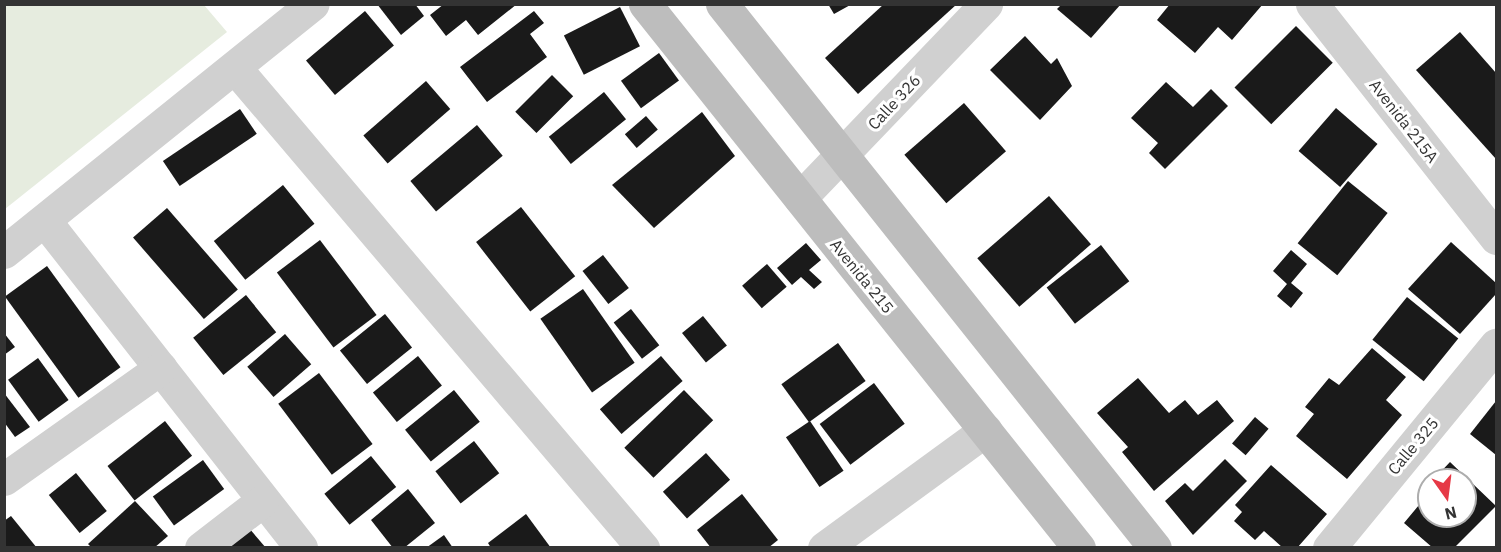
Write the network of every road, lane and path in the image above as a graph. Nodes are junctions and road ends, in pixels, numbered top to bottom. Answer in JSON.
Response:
{"nodes":[{"id":1,"x":313,"y":4,"type":"edge"},
{"id":2,"x":645,"y":4,"type":"edge"},
{"id":3,"x":722,"y":4,"type":"edge"},
{"id":4,"x":986,"y":4,"type":"edge"},
{"id":5,"x":1312,"y":4,"type":"edge"},
{"id":6,"x":236,"y":69,"type":"junction"},
{"id":7,"x":843,"y":155,"type":"junction"},
{"id":8,"x":800,"y":198,"type":"junction"},
{"id":9,"x":45,"y":221,"type":"junction"},
{"id":10,"x":1497,"y":238,"type":"edge"},
{"id":11,"x":4,"y":252,"type":"edge"},
{"id":12,"x":1497,"y":345,"type":"edge"},
{"id":13,"x":161,"y":368,"type":"junction"},
{"id":14,"x":986,"y":430,"type":"junction"},
{"id":15,"x":4,"y":479,"type":"edge"},
{"id":16,"x":262,"y":501,"type":"junction"},
{"id":17,"x":201,"y":548,"type":"edge"},
{"id":18,"x":302,"y":548,"type":"edge"},
{"id":19,"x":643,"y":548,"type":"edge"},
{"id":20,"x":825,"y":548,"type":"edge"},
{"id":21,"x":1079,"y":548,"type":"edge"},
{"id":22,"x":1155,"y":548,"type":"edge"},
{"id":23,"x":1329,"y":548,"type":"edge"}],
"edges":[{"from":1,"to":6,"type":"street"},
{"from":2,"to":8,"type":"street","name":"Avenida 215"},
{"from":3,"to":7,"type":"street"},
{"from":4,"to":7,"type":"street","name":"Calle 326"},
{"from":5,"to":10,"type":"street","name":"Avenida 215A"},
{"from":6,"to":9,"type":"street"},
{"from":6,"to":19,"type":"street"},
{"from":7,"to":8,"type":"street","name":"Calle 326"},
{"from":7,"to":22,"type":"street"},
{"from":8,"to":14,"type":"street","name":"Avenida 215"},
{"from":9,"to":11,"type":"street"},
{"from":9,"to":13,"type":"street"},
{"from":12,"to":23,"type":"street","name":"Calle 325"},
{"from":13,"to":15,"type":"street"},
{"from":13,"to":16,"type":"street"},
{"from":14,"to":20,"type":"street"},
{"from":14,"to":21,"type":"street","name":"Avenida 215"},
{"from":16,"to":17,"type":"street"},
{"from":16,"to":18,"type":"street"}]}
